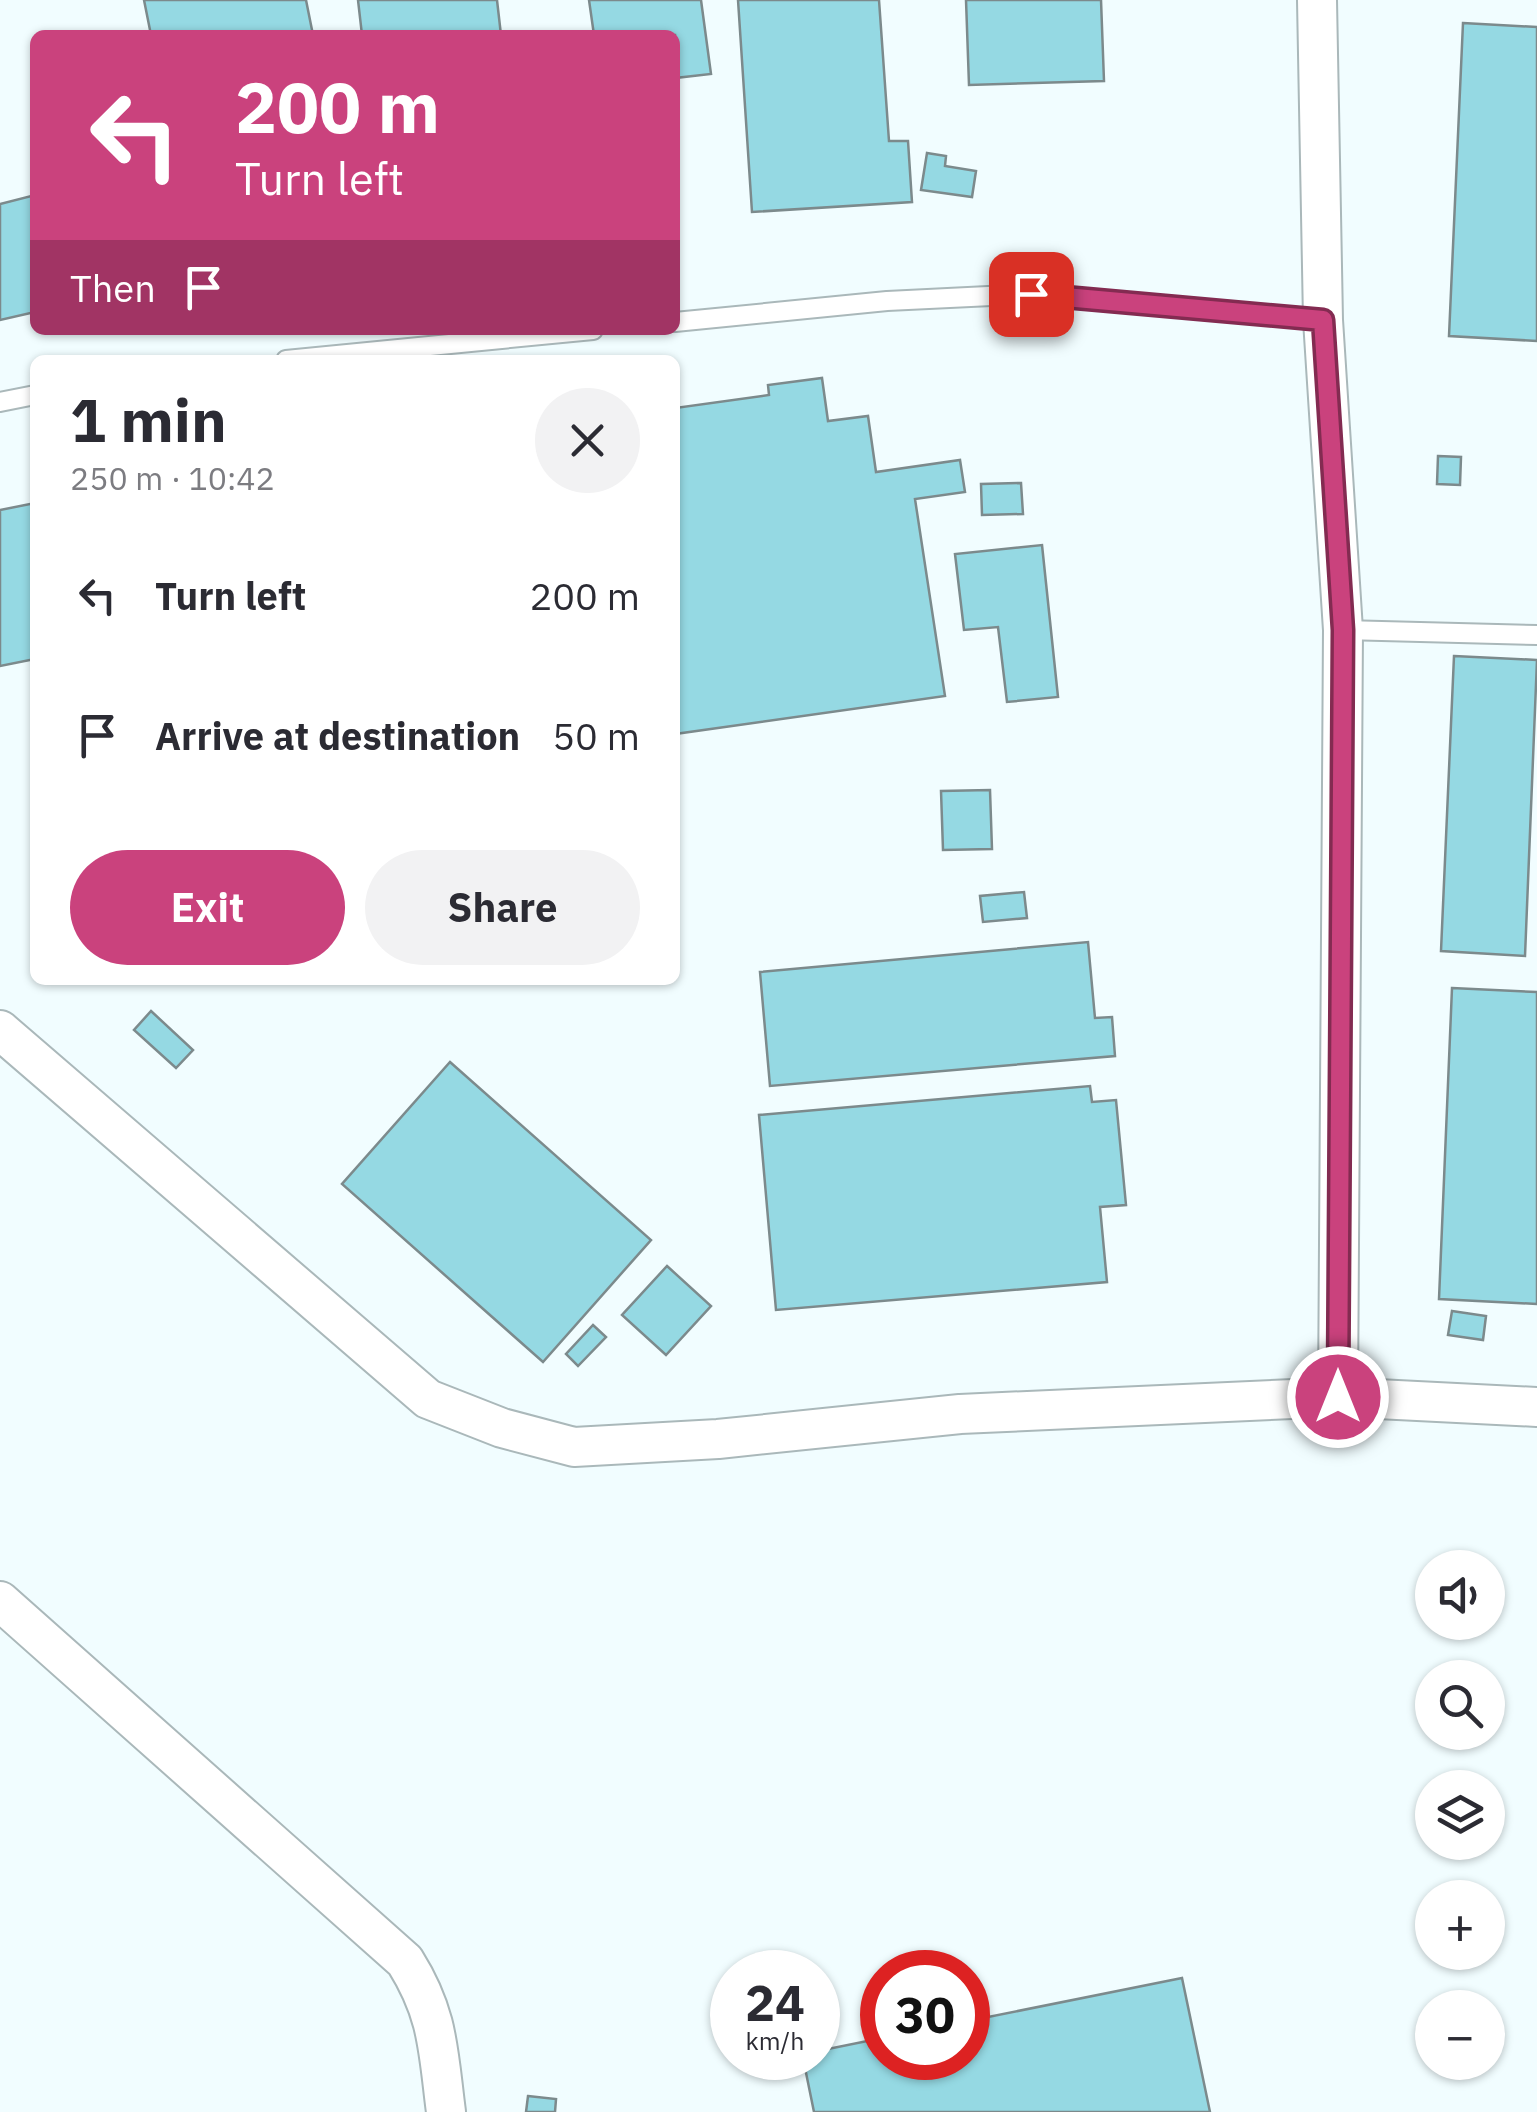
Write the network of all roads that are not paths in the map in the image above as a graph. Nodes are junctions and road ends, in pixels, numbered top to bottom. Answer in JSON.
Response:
{"nodes":[{"id":1,"x":1318,"y":0,"type":"edge"},
{"id":2,"x":1323,"y":320,"type":"junction"},
{"id":3,"x":680,"y":322,"type":"edge"},
{"id":4,"x":542,"y":335,"type":"edge"},
{"id":5,"x":337,"y":355,"type":"edge"},
{"id":6,"x":30,"y":397,"type":"edge"},
{"id":7,"x":0,"y":402,"type":"edge"},
{"id":8,"x":1343,"y":630,"type":"junction"},
{"id":9,"x":1537,"y":635,"type":"edge"},
{"id":10,"x":0,"y":1030,"type":"edge"},
{"id":11,"x":1338,"y":1397,"type":"junction"},
{"id":12,"x":1537,"y":1407,"type":"edge"},
{"id":13,"x":0,"y":1601,"type":"edge"},
{"id":14,"x":446,"y":2112,"type":"edge"}],
"edges":[{"from":1,"to":2,"type":"street"},
{"from":2,"to":3,"type":"lane"},
{"from":2,"to":8,"type":"street"},
{"from":4,"to":5,"type":"lane"},
{"from":6,"to":7,"type":"lane"},
{"from":8,"to":9,"type":"lane"},
{"from":8,"to":11,"type":"street"},
{"from":10,"to":11,"type":"street"},
{"from":11,"to":12,"type":"street"},
{"from":13,"to":14,"type":"street"}]}
